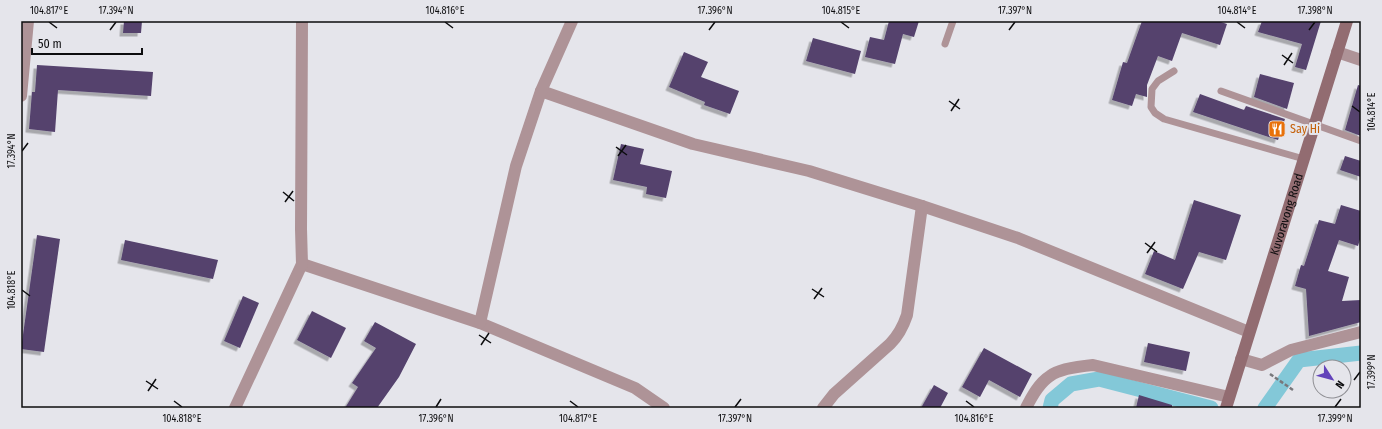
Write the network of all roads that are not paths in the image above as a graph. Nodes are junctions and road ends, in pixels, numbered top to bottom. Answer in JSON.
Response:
{"nodes":[{"id":1,"x":28,"y":21,"type":"edge"},
{"id":2,"x":302,"y":21,"type":"edge"},
{"id":3,"x":572,"y":21,"type":"edge"},
{"id":4,"x":953,"y":21,"type":"edge"},
{"id":5,"x":1347,"y":21,"type":"edge"},
{"id":6,"x":945,"y":44,"type":"dead end"},
{"id":7,"x":1338,"y":52,"type":"junction"},
{"id":8,"x":1361,"y":60,"type":"edge"},
{"id":9,"x":1174,"y":71,"type":"dead end"},
{"id":10,"x":541,"y":91,"type":"junction"},
{"id":11,"x":1221,"y":91,"type":"dead end"},
{"id":12,"x":21,"y":96,"type":"edge"},
{"id":13,"x":1315,"y":124,"type":"junction"},
{"id":14,"x":1361,"y":141,"type":"edge"},
{"id":15,"x":1304,"y":159,"type":"junction"},
{"id":16,"x":922,"y":206,"type":"junction"},
{"id":17,"x":302,"y":264,"type":"junction"},
{"id":18,"x":480,"y":323,"type":"junction"},
{"id":19,"x":1250,"y":332,"type":"junction"},
{"id":20,"x":1361,"y":332,"type":"edge"},
{"id":21,"x":1242,"y":359,"type":"junction"},
{"id":22,"x":1228,"y":402,"type":"edge"},
{"id":23,"x":235,"y":408,"type":"edge"},
{"id":24,"x":664,"y":408,"type":"edge"},
{"id":25,"x":823,"y":408,"type":"edge"},
{"id":26,"x":1026,"y":408,"type":"edge"}],
"edges":[{"from":1,"to":12,"type":"street"},
{"from":2,"to":17,"type":"street"},
{"from":3,"to":10,"type":"street"},
{"from":4,"to":6,"type":"lane"},
{"from":5,"to":7,"type":"street","name":"Kuvoravong Road"},
{"from":7,"to":8,"type":"street"},
{"from":7,"to":13,"type":"street","name":"Kuvoravong Road"},
{"from":9,"to":15,"type":"lane"},
{"from":10,"to":16,"type":"street"},
{"from":10,"to":18,"type":"street"},
{"from":11,"to":13,"type":"lane"},
{"from":13,"to":14,"type":"lane"},
{"from":13,"to":15,"type":"street","name":"Kuvoravong Road"},
{"from":15,"to":19,"type":"street","name":"Kuvoravong Road"},
{"from":16,"to":19,"type":"street"},
{"from":16,"to":25,"type":"street"},
{"from":17,"to":18,"type":"street"},
{"from":17,"to":23,"type":"street"},
{"from":18,"to":24,"type":"street"},
{"from":19,"to":21,"type":"street","name":"Kuvoravong Road"},
{"from":20,"to":21,"type":"street"},
{"from":21,"to":22,"type":"street","name":"Kuvoravong Road"},
{"from":22,"to":26,"type":"street"}]}
